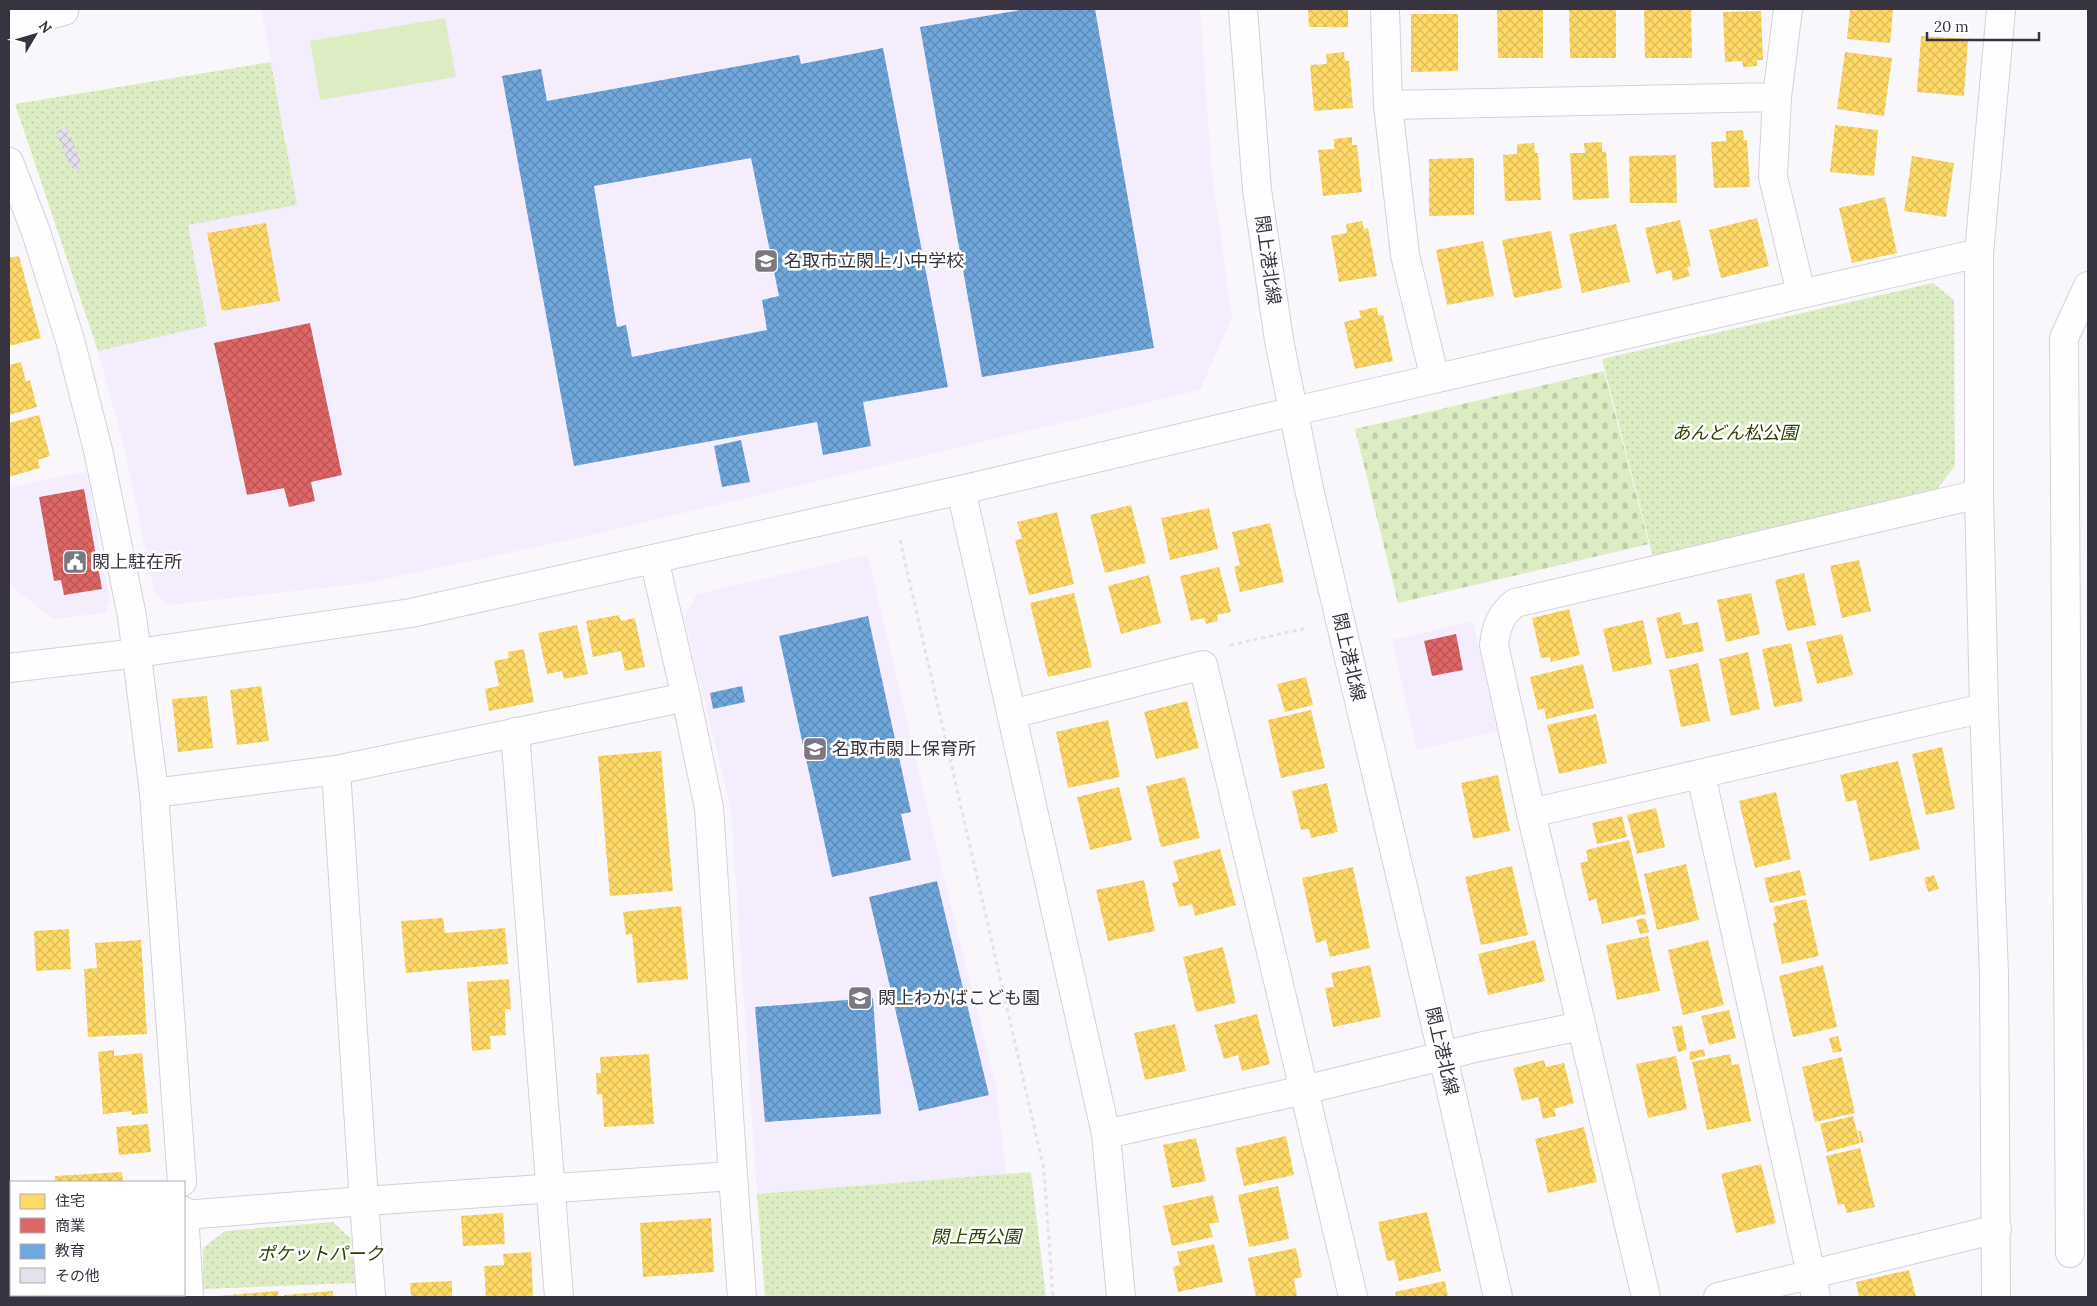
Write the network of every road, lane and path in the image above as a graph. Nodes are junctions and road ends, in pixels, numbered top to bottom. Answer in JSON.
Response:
{"nodes":[{"id":1,"x":1243,"y":9,"type":"edge"},
{"id":2,"x":1385,"y":9,"type":"edge"},
{"id":3,"x":1788,"y":9,"type":"edge"},
{"id":4,"x":2001,"y":9,"type":"edge"},
{"id":5,"x":68,"y":10,"type":"edge"},
{"id":6,"x":9,"y":25,"type":"edge"},
{"id":7,"x":1777,"y":97,"type":"junction"},
{"id":8,"x":1388,"y":105,"type":"junction"},
{"id":9,"x":9,"y":162,"type":"edge"},
{"id":10,"x":1979,"y":253,"type":"junction"},
{"id":11,"x":2088,"y":286,"type":"edge"},
{"id":12,"x":1801,"y":293,"type":"junction"},
{"id":13,"x":1435,"y":379,"type":"junction"},
{"id":14,"x":1295,"y":411,"type":"junction"},
{"id":15,"x":961,"y":490,"type":"junction"},
{"id":16,"x":1979,"y":494,"type":"junction"},
{"id":17,"x":900,"y":540,"type":"dead end"},
{"id":18,"x":654,"y":560,"type":"junction"},
{"id":19,"x":1308,"y":628,"type":"dead end"},
{"id":20,"x":138,"y":653,"type":"junction"},
{"id":21,"x":1203,"y":665,"type":"junction"},
{"id":22,"x":9,"y":668,"type":"edge"},
{"id":23,"x":686,"y":697,"type":"junction"},
{"id":24,"x":1984,"y":708,"type":"junction"},
{"id":25,"x":1012,"y":714,"type":"junction"},
{"id":26,"x":515,"y":732,"type":"junction"},
{"id":27,"x":336,"y":770,"type":"junction"},
{"id":28,"x":1701,"y":775,"type":"junction"},
{"id":29,"x":154,"y":793,"type":"junction"},
{"id":30,"x":1532,"y":813,"type":"junction"},
{"id":31,"x":1581,"y":1026,"type":"junction"},
{"id":32,"x":1444,"y":1056,"type":"junction"},
{"id":33,"x":1304,"y":1090,"type":"junction"},
{"id":34,"x":1106,"y":1134,"type":"junction"},
{"id":35,"x":733,"y":1176,"type":"junction"},
{"id":36,"x":182,"y":1181,"type":"edge"},
{"id":37,"x":552,"y":1189,"type":"junction"},
{"id":38,"x":364,"y":1201,"type":"junction"},
{"id":39,"x":185,"y":1215,"type":"edge"},
{"id":40,"x":1997,"y":1229,"type":"junction"},
{"id":41,"x":185,"y":1231,"type":"edge"},
{"id":42,"x":2070,"y":1253,"type":"dead end"},
{"id":43,"x":1813,"y":1286,"type":"edge"},
{"id":44,"x":189,"y":1297,"type":"edge"},
{"id":45,"x":371,"y":1297,"type":"edge"},
{"id":46,"x":559,"y":1297,"type":"edge"},
{"id":47,"x":742,"y":1297,"type":"edge"},
{"id":48,"x":1053,"y":1297,"type":"edge"},
{"id":49,"x":1121,"y":1297,"type":"edge"},
{"id":50,"x":1353,"y":1297,"type":"edge"},
{"id":51,"x":1498,"y":1297,"type":"edge"},
{"id":52,"x":1646,"y":1297,"type":"edge"},
{"id":53,"x":1718,"y":1297,"type":"edge"},
{"id":54,"x":1996,"y":1297,"type":"edge"}],
"edges":[{"from":1,"to":14,"type":"street","name":"閖上港北線"},
{"from":2,"to":8,"type":"street"},
{"from":3,"to":7,"type":"street"},
{"from":4,"to":10,"type":"street"},
{"from":5,"to":6,"type":"street"},
{"from":7,"to":8,"type":"street"},
{"from":7,"to":12,"type":"street"},
{"from":8,"to":13,"type":"street"},
{"from":9,"to":20,"type":"street"},
{"from":10,"to":12,"type":"street"},
{"from":10,"to":16,"type":"street"},
{"from":11,"to":42,"type":"street"},
{"from":12,"to":13,"type":"street"},
{"from":13,"to":14,"type":"street"},
{"from":14,"to":15,"type":"street"},
{"from":14,"to":32,"type":"street","name":"閖上港北線"},
{"from":15,"to":18,"type":"street"},
{"from":15,"to":25,"type":"street"},
{"from":16,"to":24,"type":"street"},
{"from":16,"to":30,"type":"street"},
{"from":17,"to":48,"type":"path"},
{"from":18,"to":20,"type":"street"},
{"from":18,"to":23,"type":"street"},
{"from":19,"to":21,"type":"path"},
{"from":20,"to":22,"type":"street"},
{"from":20,"to":29,"type":"street"},
{"from":21,"to":25,"type":"street"},
{"from":21,"to":33,"type":"street"},
{"from":23,"to":26,"type":"street"},
{"from":23,"to":35,"type":"street"},
{"from":24,"to":28,"type":"street"},
{"from":24,"to":40,"type":"street"},
{"from":25,"to":34,"type":"street"},
{"from":26,"to":27,"type":"street"},
{"from":26,"to":37,"type":"street"},
{"from":27,"to":29,"type":"street"},
{"from":27,"to":38,"type":"street"},
{"from":28,"to":30,"type":"street"},
{"from":28,"to":43,"type":"street"},
{"from":29,"to":36,"type":"street"},
{"from":30,"to":31,"type":"street"},
{"from":31,"to":32,"type":"street"},
{"from":31,"to":52,"type":"street"},
{"from":32,"to":33,"type":"street"},
{"from":32,"to":51,"type":"street","name":"閖上港北線"},
{"from":33,"to":34,"type":"street"},
{"from":33,"to":50,"type":"street"},
{"from":34,"to":49,"type":"street"},
{"from":35,"to":37,"type":"street"},
{"from":35,"to":47,"type":"street"},
{"from":37,"to":38,"type":"street"},
{"from":37,"to":46,"type":"street"},
{"from":38,"to":39,"type":"street"},
{"from":38,"to":45,"type":"street"},
{"from":40,"to":43,"type":"street"},
{"from":40,"to":54,"type":"street"},
{"from":41,"to":44,"type":"street"},
{"from":43,"to":53,"type":"street"}]}
